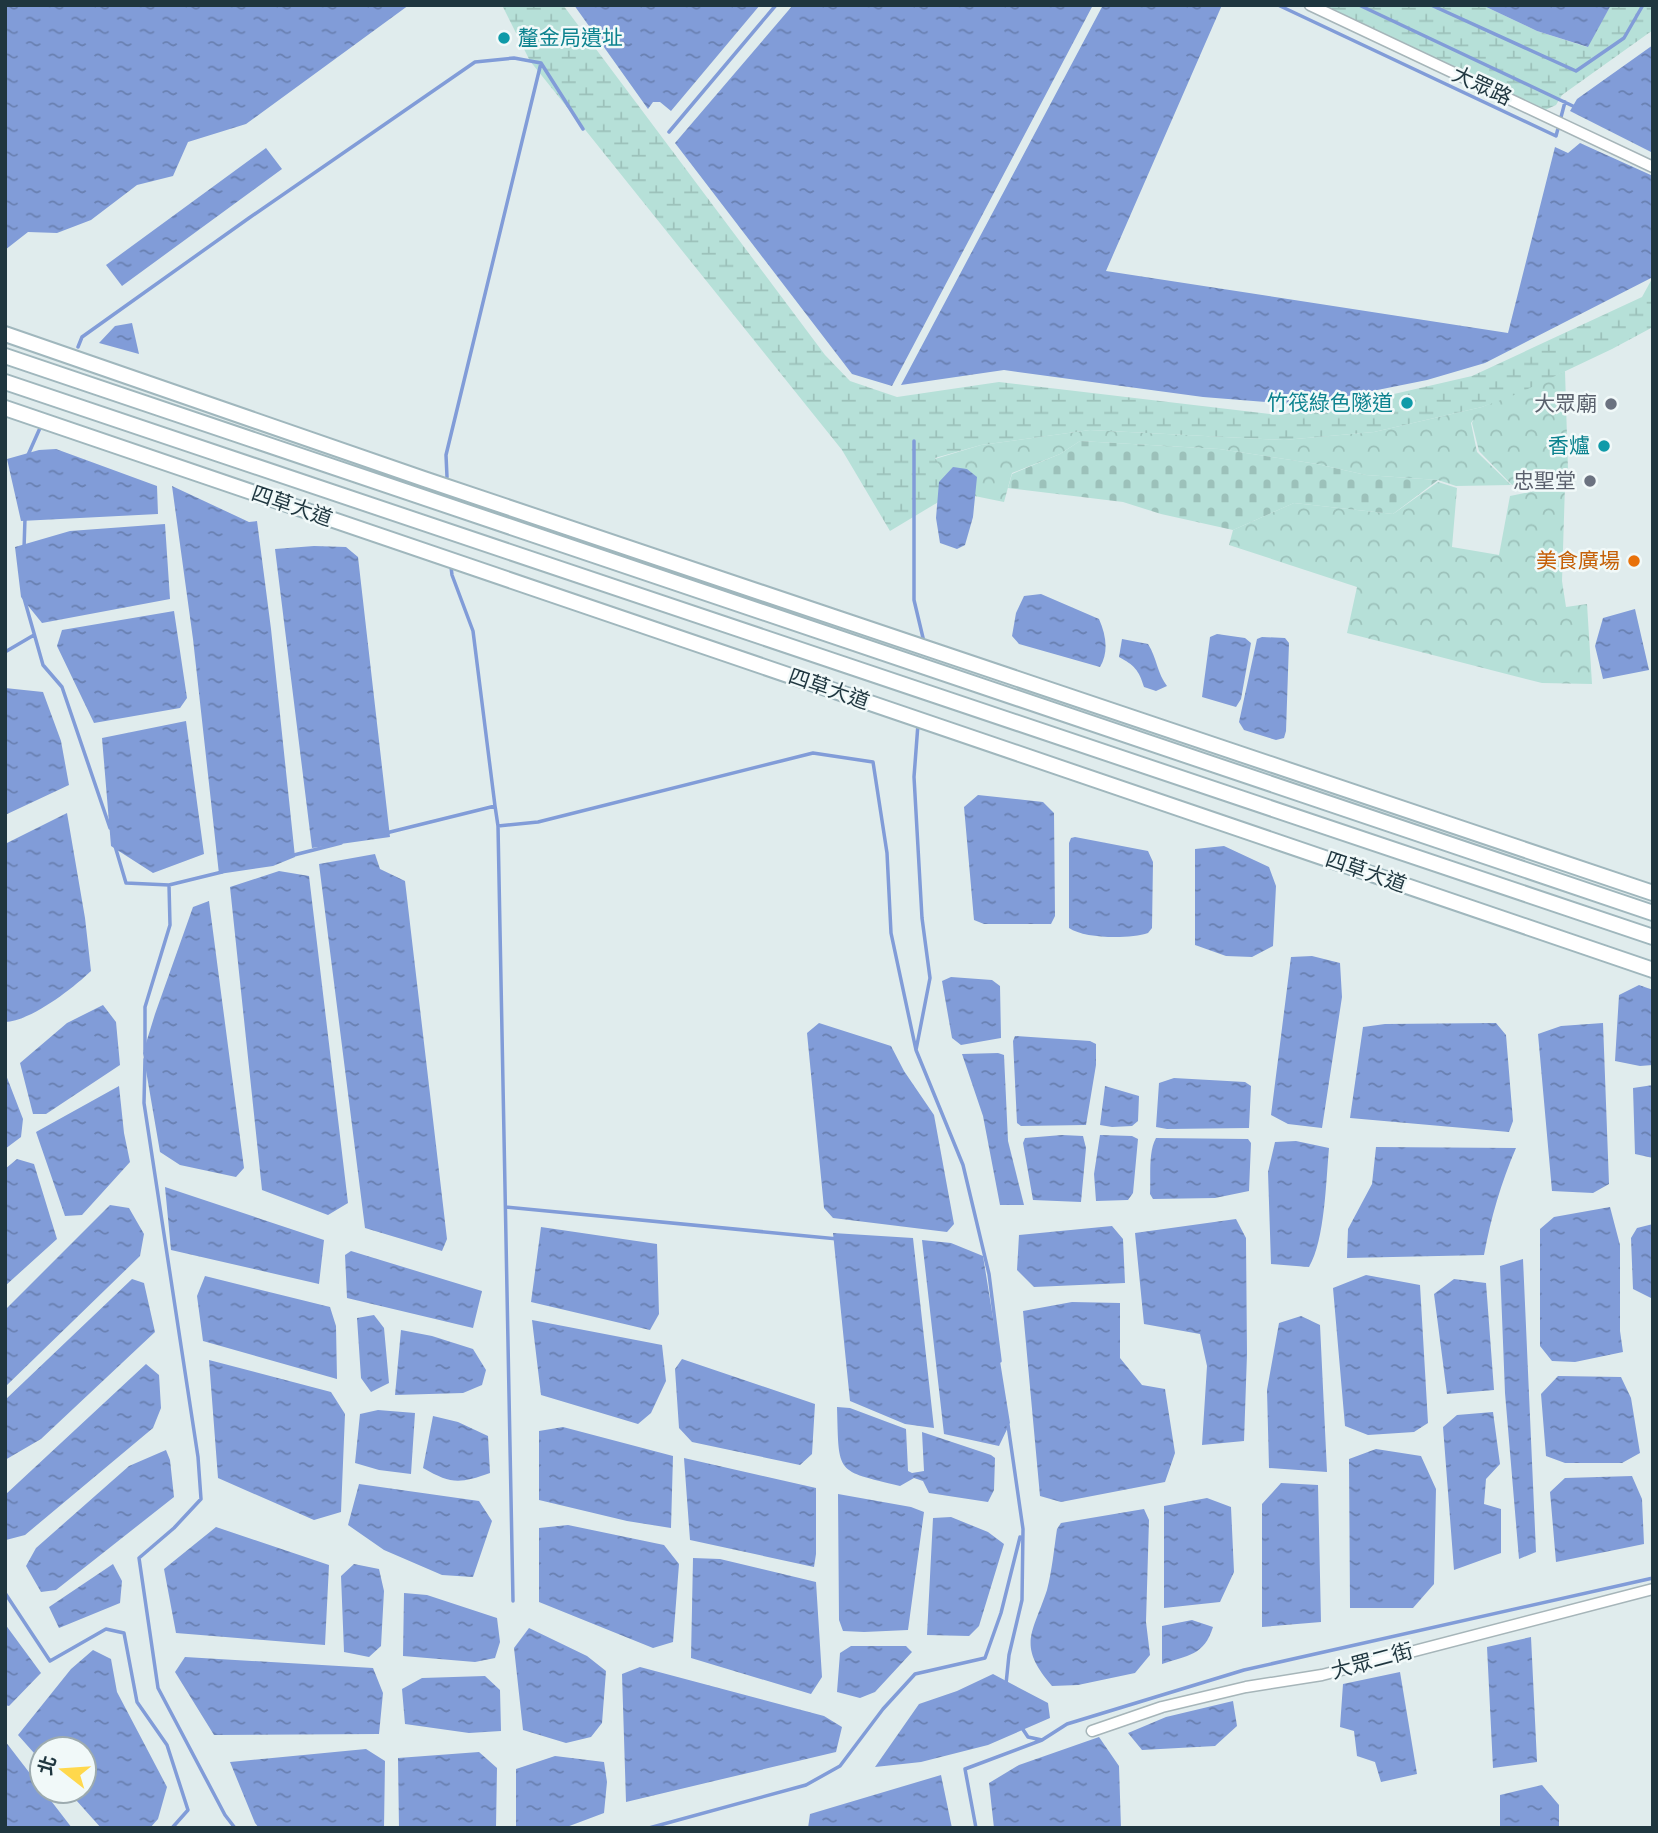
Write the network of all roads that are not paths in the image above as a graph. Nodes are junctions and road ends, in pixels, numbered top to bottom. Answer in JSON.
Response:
{"nodes":[{"id":1,"x":1310,"y":5,"type":"edge"},
{"id":2,"x":1653,"y":167,"type":"edge"},
{"id":3,"x":5,"y":334,"type":"edge"},
{"id":4,"x":5,"y":356,"type":"edge"},
{"id":5,"x":5,"y":382,"type":"edge"},
{"id":6,"x":5,"y":408,"type":"edge"},
{"id":7,"x":1653,"y":893,"type":"edge"},
{"id":8,"x":1653,"y":913,"type":"edge"},
{"id":9,"x":1653,"y":937,"type":"edge"},
{"id":10,"x":1653,"y":970,"type":"edge"},
{"id":11,"x":1653,"y":1589,"type":"edge"},
{"id":12,"x":1092,"y":1731,"type":"dead end"}],
"edges":[{"from":1,"to":2,"type":"street","name":"大眾路"},
{"from":3,"to":7,"type":"street"},
{"from":4,"to":8,"type":"street"},
{"from":5,"to":9,"type":"street","name":"四草大道"},
{"from":6,"to":10,"type":"street","name":"四草大道"},
{"from":11,"to":12,"type":"street","name":"大眾二街"}]}
